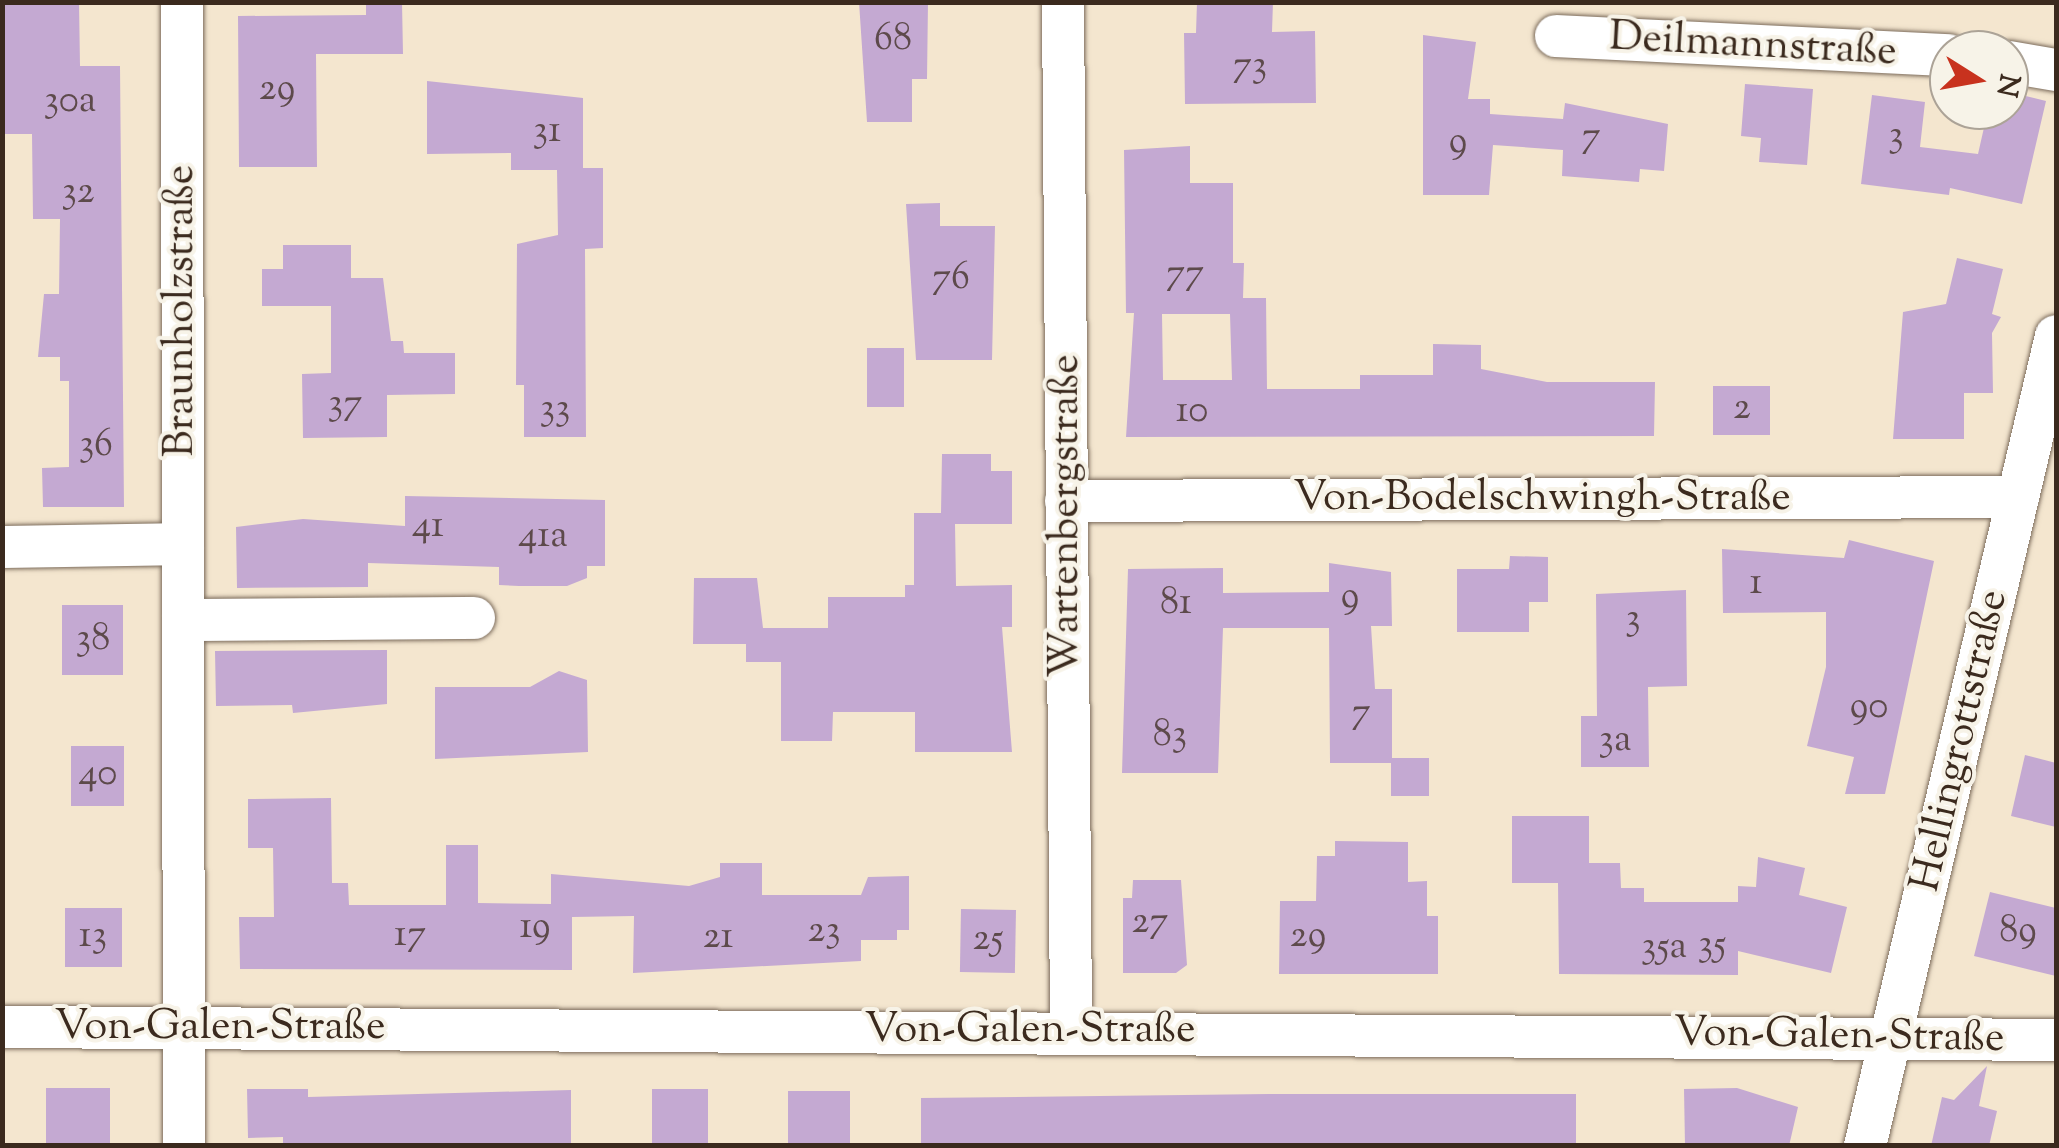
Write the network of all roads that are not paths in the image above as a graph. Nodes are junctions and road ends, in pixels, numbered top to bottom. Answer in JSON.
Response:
{"nodes":[{"id":1,"x":182,"y":2,"type":"edge"},
{"id":2,"x":1063,"y":2,"type":"edge"},
{"id":3,"x":1556,"y":36,"type":"dead end"},
{"id":4,"x":1929,"y":54,"type":"edge"},
{"id":5,"x":2029,"y":65,"type":"edge"},
{"id":6,"x":2056,"y":70,"type":"edge"},
{"id":7,"x":2056,"y":336,"type":"edge"},
{"id":8,"x":2018,"y":497,"type":"junction"},
{"id":9,"x":1066,"y":502,"type":"junction"},
{"id":10,"x":184,"y":544,"type":"junction"},
{"id":11,"x":2,"y":547,"type":"edge"},
{"id":12,"x":474,"y":618,"type":"dead end"},
{"id":13,"x":183,"y":620,"type":"junction"},
{"id":14,"x":2,"y":1027,"type":"edge"},
{"id":15,"x":184,"y":1027,"type":"junction"},
{"id":16,"x":1071,"y":1030,"type":"junction"},
{"id":17,"x":1891,"y":1036,"type":"junction"},
{"id":18,"x":2056,"y":1040,"type":"edge"},
{"id":19,"x":184,"y":1146,"type":"edge"},
{"id":20,"x":1865,"y":1146,"type":"edge"}],
"edges":[{"from":1,"to":10,"type":"street","name":"Braunholzstraße"},
{"from":2,"to":9,"type":"street","name":"Wartenbergstraße"},
{"from":3,"to":4,"type":"street","name":"Deilmannstraße"},
{"from":5,"to":6,"type":"street"},
{"from":7,"to":8,"type":"street","name":"Hellingrottstraße"},
{"from":8,"to":9,"type":"street","name":"Von-Bodelschwingh-Straße"},
{"from":8,"to":17,"type":"street","name":"Hellingrottstraße"},
{"from":9,"to":16,"type":"street","name":"Wartenbergstraße"},
{"from":10,"to":11,"type":"street"},
{"from":10,"to":13,"type":"street","name":"Braunholzstraße"},
{"from":12,"to":13,"type":"street"},
{"from":13,"to":15,"type":"street","name":"Braunholzstraße"},
{"from":14,"to":15,"type":"street","name":"Von-Galen-Straße"},
{"from":15,"to":16,"type":"street","name":"Von-Galen-Straße"},
{"from":15,"to":19,"type":"street","name":"Braunholzstraße"},
{"from":16,"to":17,"type":"street","name":"Von-Galen-Straße"},
{"from":17,"to":18,"type":"street","name":"Von-Galen-Straße"},
{"from":17,"to":20,"type":"street","name":"Hellingrottstraße"}]}
